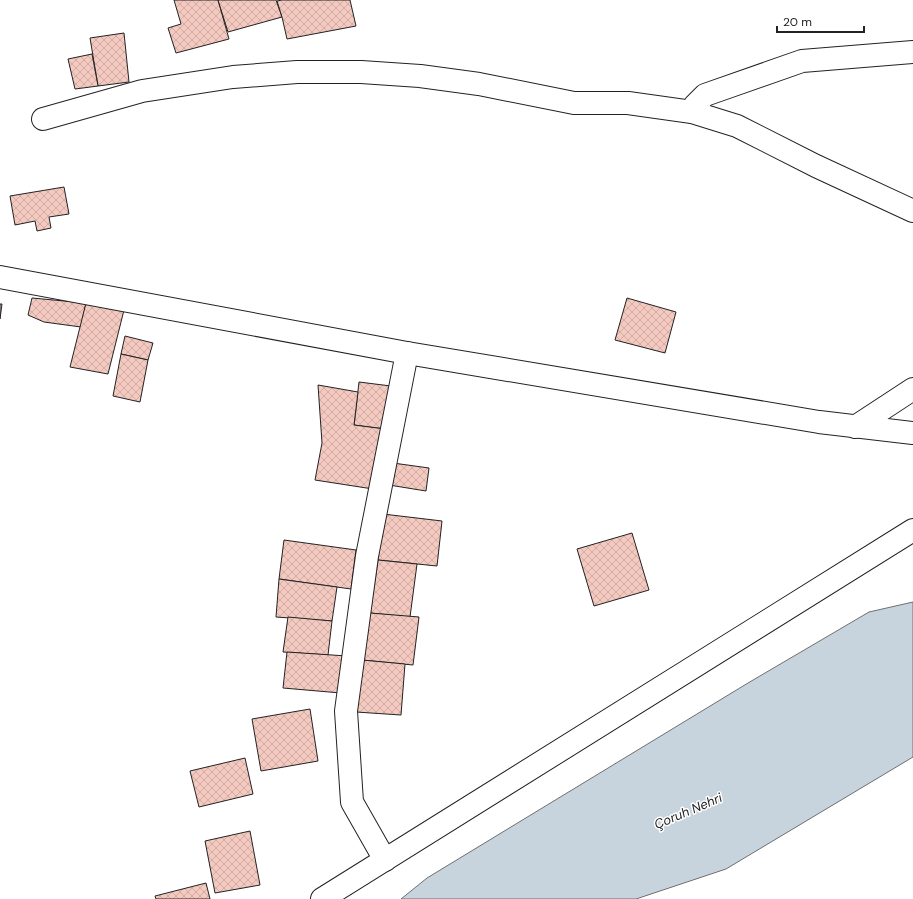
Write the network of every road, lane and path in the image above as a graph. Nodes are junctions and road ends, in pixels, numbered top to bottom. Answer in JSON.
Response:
{"nodes":[{"id":1,"x":913,"y":52,"type":"edge"},
{"id":2,"x":692,"y":112,"type":"junction"},
{"id":3,"x":43,"y":119,"type":"dead end"},
{"id":4,"x":913,"y":210,"type":"edge"},
{"id":5,"x":0,"y":277,"type":"edge"},
{"id":6,"x":407,"y":353,"type":"junction"},
{"id":7,"x":913,"y":389,"type":"edge"},
{"id":8,"x":855,"y":426,"type":"junction"},
{"id":9,"x":913,"y":433,"type":"edge"},
{"id":10,"x":913,"y":530,"type":"edge"},
{"id":11,"x":385,"y":860,"type":"junction"},
{"id":12,"x":322,"y":899,"type":"edge"}],
"edges":[{"from":1,"to":2,"type":"street"},
{"from":2,"to":3,"type":"street"},
{"from":2,"to":4,"type":"street"},
{"from":5,"to":6,"type":"street"},
{"from":6,"to":8,"type":"street"},
{"from":6,"to":11,"type":"street"},
{"from":7,"to":8,"type":"street"},
{"from":8,"to":9,"type":"street"},
{"from":10,"to":11,"type":"street"},
{"from":11,"to":12,"type":"street"}]}
